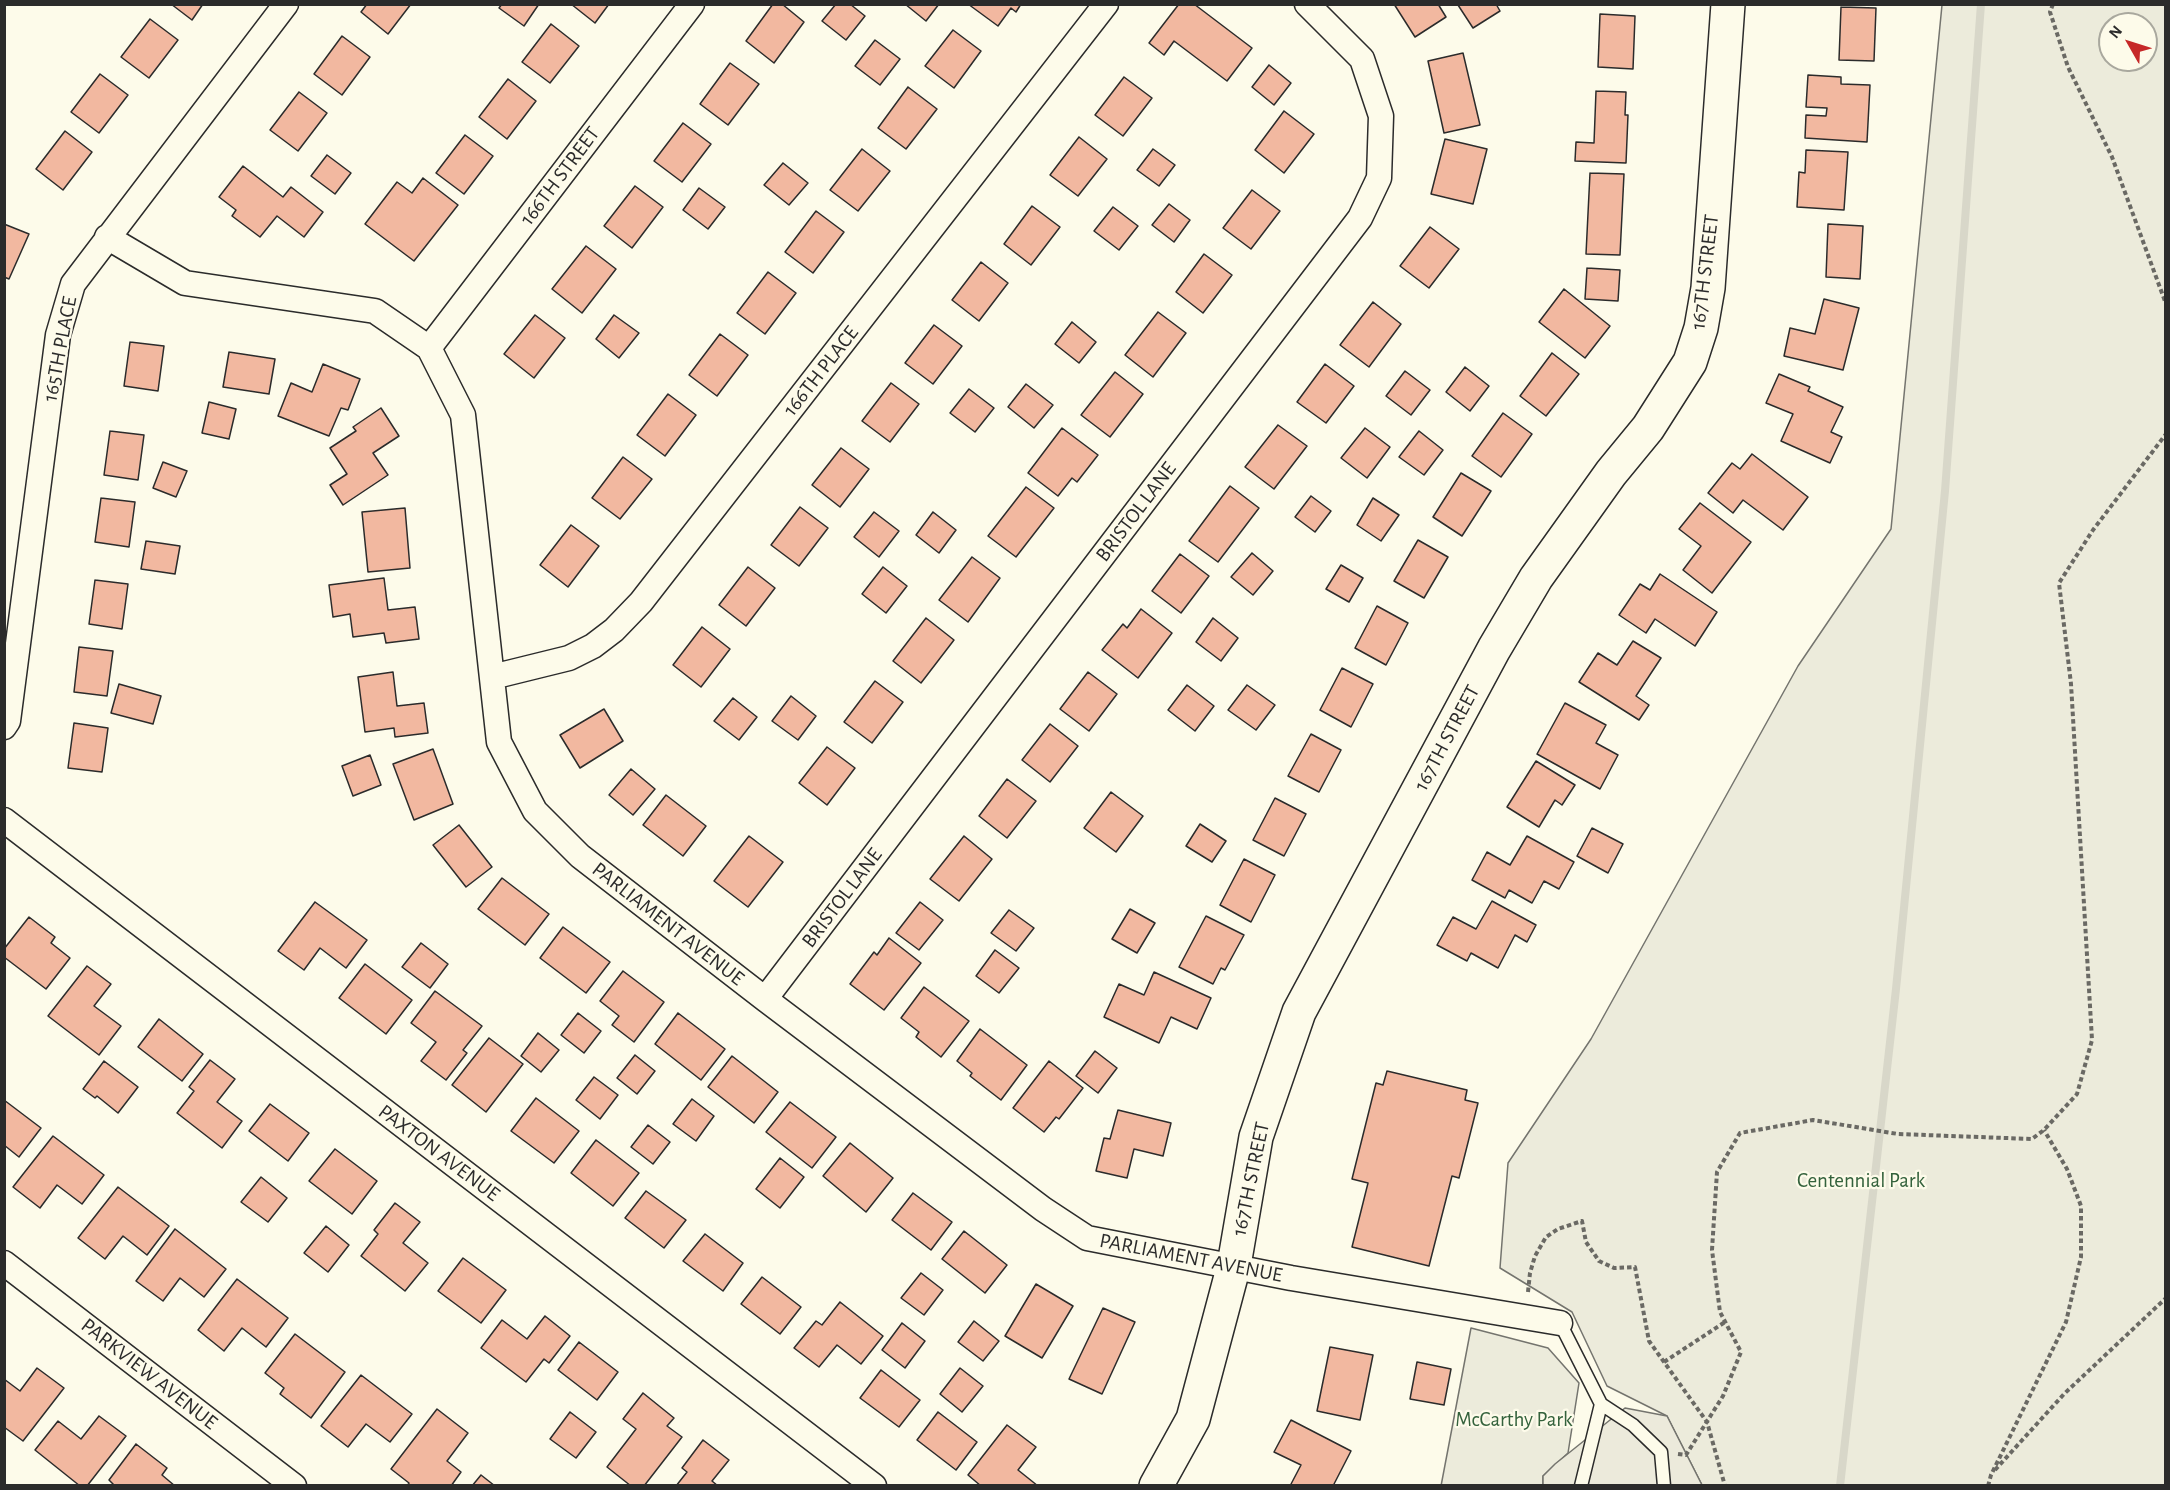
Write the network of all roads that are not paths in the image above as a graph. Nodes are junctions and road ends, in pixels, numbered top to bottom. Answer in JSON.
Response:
{"nodes":[{"id":1,"x":286,"y":4,"type":"edge"},
{"id":2,"x":692,"y":4,"type":"edge"},
{"id":3,"x":1106,"y":4,"type":"edge"},
{"id":4,"x":1307,"y":4,"type":"edge"},
{"id":5,"x":1728,"y":4,"type":"edge"},
{"id":6,"x":107,"y":237,"type":"junction"},
{"id":7,"x":429,"y":348,"type":"junction"},
{"id":8,"x":492,"y":677,"type":"junction"},
{"id":9,"x":4,"y":727,"type":"edge"},
{"id":10,"x":4,"y":820,"type":"edge"},
{"id":11,"x":765,"y":999,"type":"junction"},
{"id":12,"x":4,"y":1263,"type":"edge"},
{"id":13,"x":1234,"y":1265,"type":"junction"},
{"id":14,"x":1560,"y":1323,"type":"joint"},
{"id":15,"x":1601,"y":1404,"type":"junction"},
{"id":16,"x":294,"y":1485,"type":"edge"},
{"id":17,"x":874,"y":1485,"type":"edge"},
{"id":18,"x":1156,"y":1485,"type":"edge"},
{"id":19,"x":1581,"y":1485,"type":"edge"},
{"id":20,"x":1664,"y":1485,"type":"edge"}],
"edges":[{"from":1,"to":6,"type":"street","name":"165TH PLACE"},
{"from":2,"to":7,"type":"street","name":"166TH STREET"},
{"from":3,"to":8,"type":"street","name":"166TH PLACE"},
{"from":4,"to":11,"type":"street","name":"BRISTOL LANE"},
{"from":5,"to":13,"type":"street","name":"167TH STREET"},
{"from":6,"to":7,"type":"street","name":"PARLIAMENT AVENUE"},
{"from":6,"to":9,"type":"street","name":"165TH PLACE"},
{"from":7,"to":8,"type":"street","name":"PARLIAMENT AVENUE"},
{"from":8,"to":11,"type":"street","name":"PARLIAMENT AVENUE"},
{"from":10,"to":17,"type":"street","name":"PAXTON AVENUE"},
{"from":11,"to":13,"type":"street","name":"PARLIAMENT AVENUE"},
{"from":12,"to":16,"type":"street","name":"PARKVIEW AVENUE"},
{"from":13,"to":14,"type":"street","name":"PARLIAMENT AVENUE"},
{"from":13,"to":18,"type":"street","name":"167TH STREET"},
{"from":14,"to":15,"type":"lane"},
{"from":15,"to":19,"type":"lane"},
{"from":15,"to":20,"type":"lane"}]}
